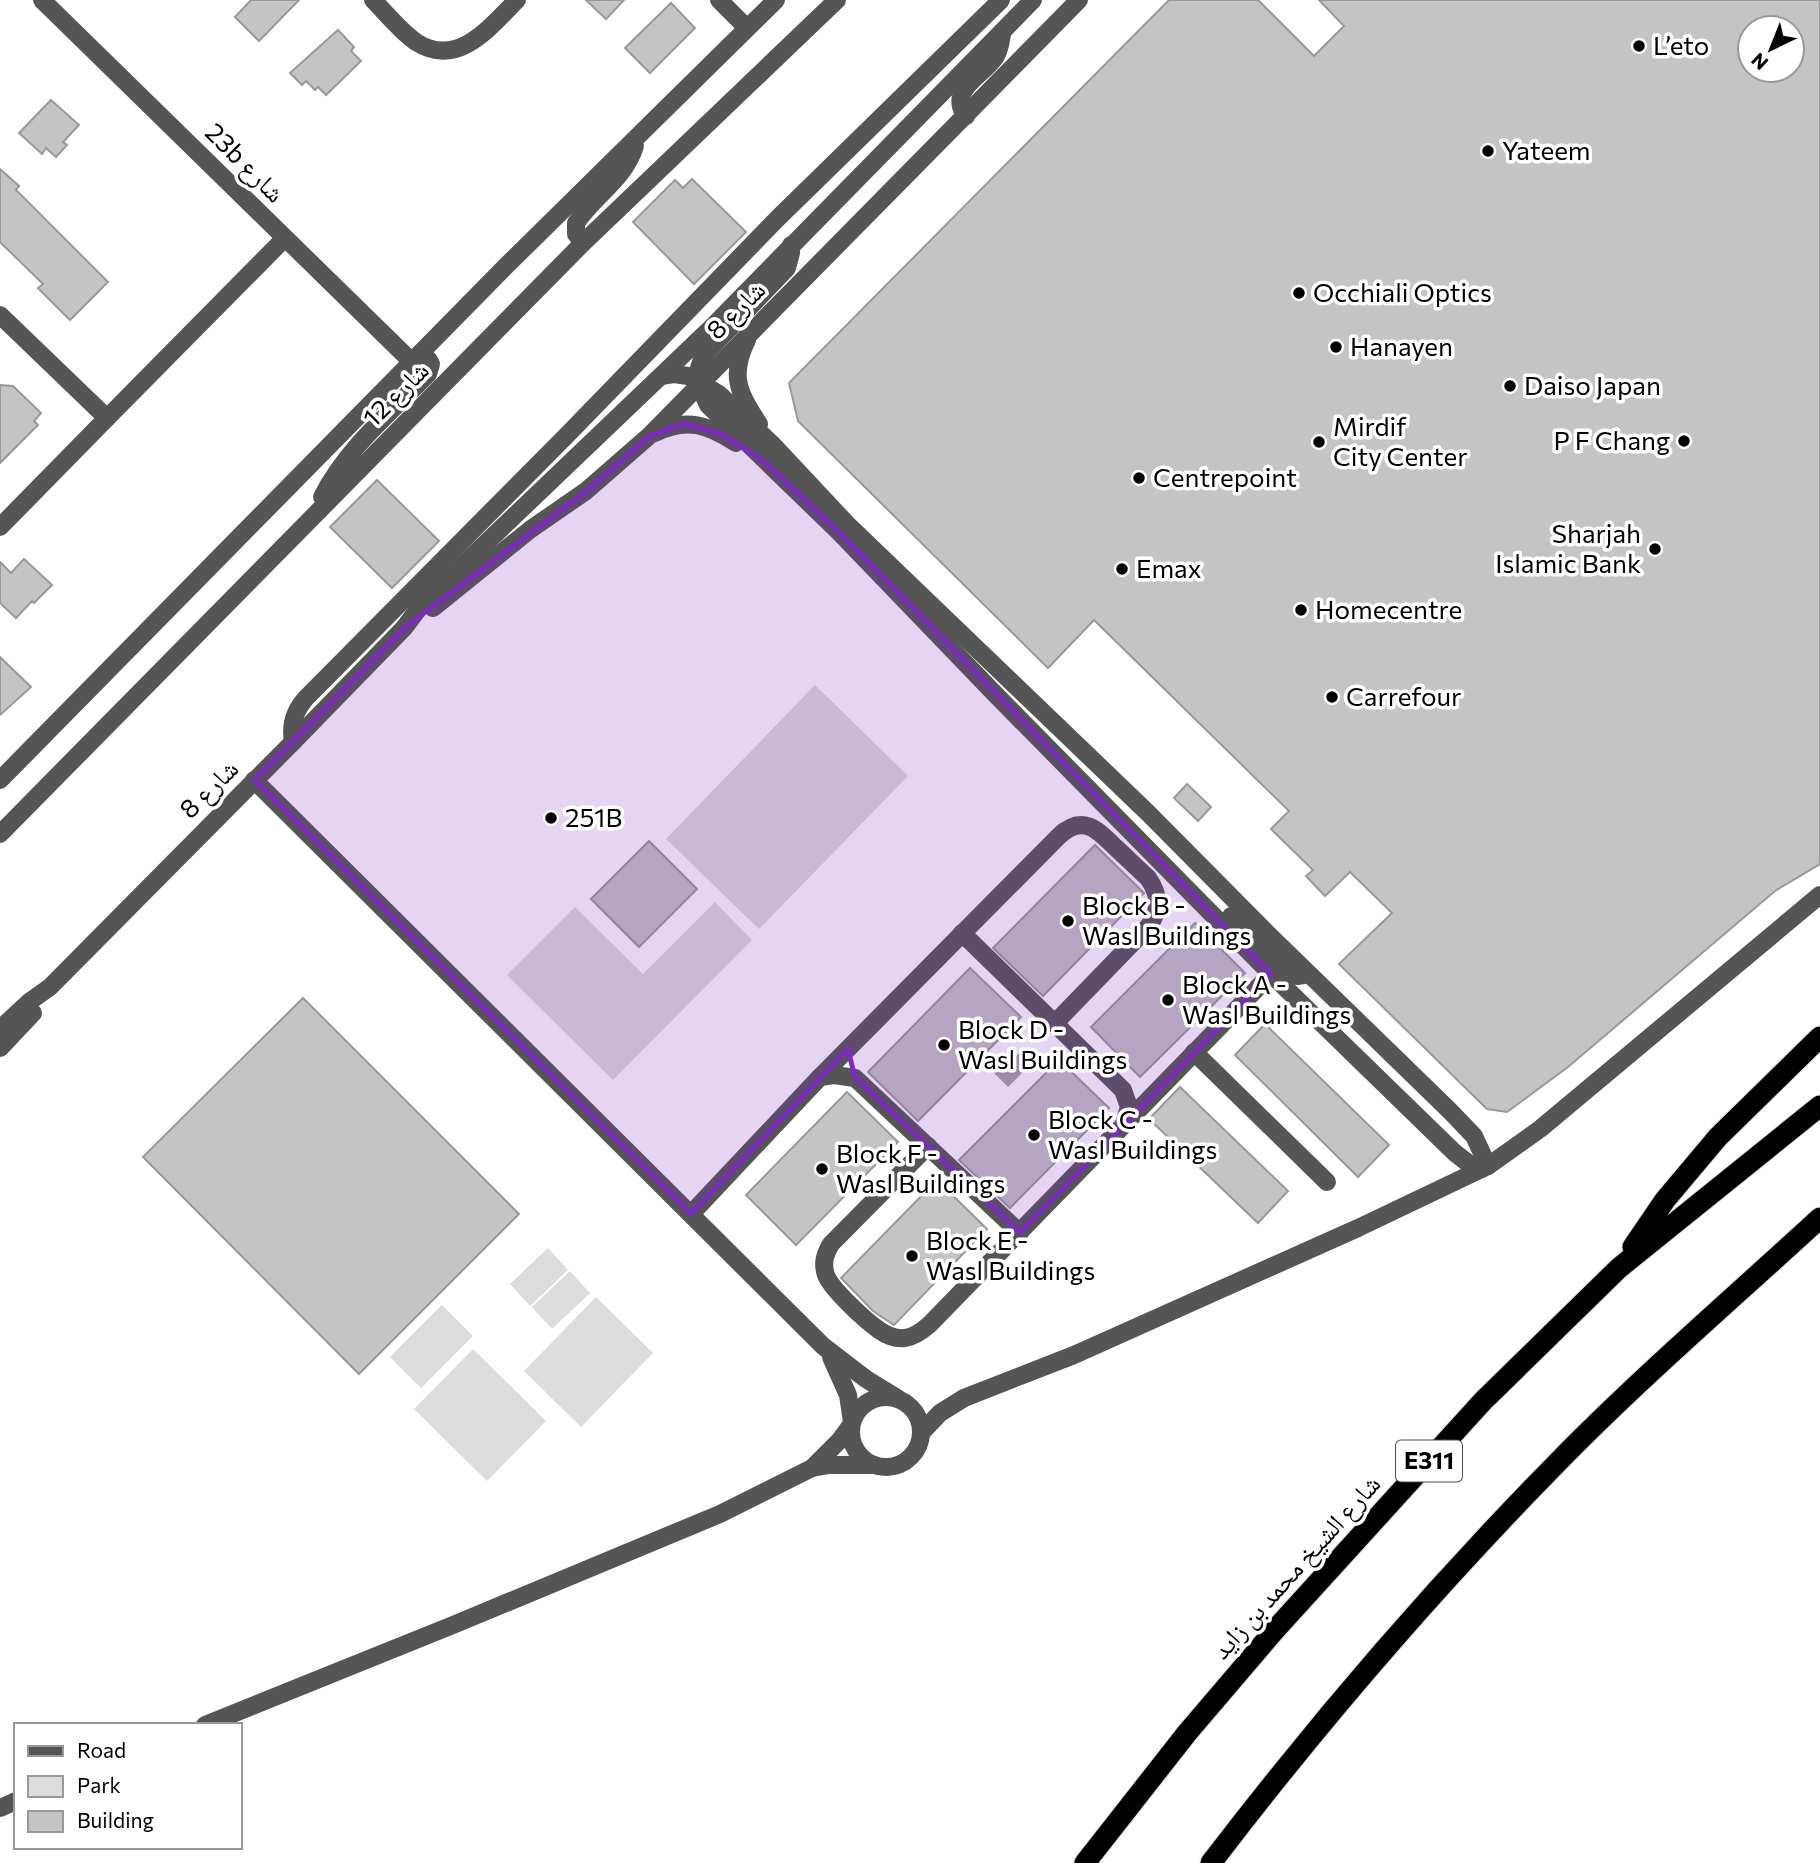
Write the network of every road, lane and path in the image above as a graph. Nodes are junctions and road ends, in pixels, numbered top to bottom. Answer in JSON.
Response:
{"nodes":[{"id":1,"x":42,"y":0,"type":"edge"},
{"id":2,"x":373,"y":0,"type":"edge"},
{"id":3,"x":517,"y":0,"type":"edge"},
{"id":4,"x":719,"y":0,"type":"edge"},
{"id":5,"x":776,"y":0,"type":"edge"},
{"id":6,"x":837,"y":0,"type":"edge"},
{"id":7,"x":1001,"y":0,"type":"edge"},
{"id":8,"x":1033,"y":0,"type":"edge"},
{"id":9,"x":1079,"y":0,"type":"edge"},
{"id":10,"x":746,"y":27,"type":"junction"},
{"id":11,"x":1003,"y":30,"type":"junction"},
{"id":12,"x":966,"y":116,"type":"junction"},
{"id":13,"x":636,"y":139,"type":"junction"},
{"id":14,"x":284,"y":239,"type":"junction"},
{"id":15,"x":583,"y":243,"type":"junction"},
{"id":16,"x":791,"y":245,"type":"junction"},
{"id":17,"x":0,"y":314,"type":"edge"},
{"id":18,"x":752,"y":331,"type":"junction"},
{"id":19,"x":415,"y":359,"type":"junction"},
{"id":20,"x":661,"y":376,"type":"junction"},
{"id":21,"x":701,"y":382,"type":"junction"},
{"id":22,"x":107,"y":418,"type":"junction"},
{"id":23,"x":649,"y":436,"type":"junction"},
{"id":24,"x":772,"y":444,"type":"junction"},
{"id":25,"x":765,"y":462,"type":"junction"},
{"id":26,"x":317,"y":510,"type":"junction"},
{"id":27,"x":0,"y":527,"type":"edge"},
{"id":28,"x":404,"y":628,"type":"junction"},
{"id":29,"x":995,"y":694,"type":"junction"},
{"id":30,"x":293,"y":742,"type":"junction"},
{"id":31,"x":1100,"y":768,"type":"junction"},
{"id":32,"x":0,"y":780,"type":"edge"},
{"id":33,"x":254,"y":780,"type":"junction"},
{"id":34,"x":0,"y":834,"type":"edge"},
{"id":35,"x":1168,"y":868,"type":"junction"},
{"id":36,"x":1820,"y":895,"type":"edge"},
{"id":37,"x":962,"y":933,"type":"junction"},
{"id":38,"x":1271,"y":974,"type":"junction"},
{"id":39,"x":1309,"y":974,"type":"junction"},
{"id":40,"x":50,"y":987,"type":"junction"},
{"id":41,"x":1055,"y":1023,"type":"junction"},
{"id":42,"x":0,"y":1029,"type":"edge"},
{"id":43,"x":1820,"y":1037,"type":"edge"},
{"id":44,"x":855,"y":1042,"type":"junction"},
{"id":45,"x":0,"y":1048,"type":"edge"},
{"id":46,"x":1194,"y":1052,"type":"junction"},
{"id":47,"x":820,"y":1077,"type":"junction"},
{"id":48,"x":855,"y":1077,"type":"junction"},
{"id":49,"x":1820,"y":1106,"type":"edge"},
{"id":50,"x":1124,"y":1124,"type":"junction"},
{"id":51,"x":928,"y":1146,"type":"junction"},
{"id":52,"x":1485,"y":1167,"type":"junction"},
{"id":53,"x":1327,"y":1182,"type":"dead end"},
{"id":54,"x":691,"y":1214,"type":"junction"},
{"id":55,"x":1820,"y":1218,"type":"edge"},
{"id":56,"x":1020,"y":1233,"type":"junction"},
{"id":57,"x":1619,"y":1268,"type":"junction"},
{"id":58,"x":823,"y":1346,"type":"junction"},
{"id":59,"x":897,"y":1398,"type":"junction"},
{"id":60,"x":851,"y":1424,"type":"junction"},
{"id":61,"x":921,"y":1433,"type":"junction"},
{"id":62,"x":874,"y":1465,"type":"junction"},
{"id":63,"x":811,"y":1468,"type":"junction"},
{"id":64,"x":210,"y":1723,"type":"edge"},
{"id":65,"x":1085,"y":1863,"type":"edge"},
{"id":66,"x":1211,"y":1863,"type":"edge"}],
"edges":[{"from":1,"to":14,"type":"street","name":"23b شارع"},
{"from":2,"to":3,"type":"street"},
{"from":4,"to":10,"type":"street"},
{"from":5,"to":10,"type":"street","name":"شارع 12"},
{"from":6,"to":15,"type":"street","name":"شارع 12"},
{"from":7,"to":30,"type":"street"},
{"from":8,"to":11,"type":"street","name":"شارع 8"},
{"from":9,"to":12,"type":"street","name":"شارع 8"},
{"from":10,"to":13,"type":"street","name":"شارع 12"},
{"from":11,"to":12,"type":"street"},
{"from":11,"to":16,"type":"street","name":"شارع 8"},
{"from":12,"to":18,"type":"street","name":"شارع 8"},
{"from":13,"to":15,"type":"street"},
{"from":13,"to":19,"type":"street","name":"شارع 12"},
{"from":14,"to":19,"type":"street","name":"23b شارع"},
{"from":14,"to":22,"type":"street"},
{"from":15,"to":26,"type":"street","name":"شارع 12"},
{"from":16,"to":20,"type":"street","name":"شارع 8"},
{"from":16,"to":21,"type":"street"},
{"from":17,"to":22,"type":"street"},
{"from":18,"to":21,"type":"street","name":"شارع 8"},
{"from":18,"to":24,"type":"street"},
{"from":19,"to":26,"type":"street"},
{"from":19,"to":32,"type":"street","name":"شارع 12"},
{"from":20,"to":21,"type":"street"},
{"from":20,"to":28,"type":"street","name":"شارع 8"},
{"from":21,"to":23,"type":"street","name":"شارع 8"},
{"from":21,"to":24,"type":"street"},
{"from":21,"to":25,"type":"street"},
{"from":22,"to":27,"type":"street"},
{"from":23,"to":25,"type":"street"},
{"from":23,"to":28,"type":"street","name":"شارع 8"},
{"from":24,"to":31,"type":"street"},
{"from":25,"to":29,"type":"street"},
{"from":26,"to":34,"type":"street","name":"شارع 12"},
{"from":28,"to":30,"type":"street","name":"شارع 8"},
{"from":29,"to":31,"type":"street"},
{"from":29,"to":35,"type":"street"},
{"from":30,"to":33,"type":"street","name":"شارع 8"},
{"from":31,"to":39,"type":"street"},
{"from":33,"to":40,"type":"street","name":"شارع 8"},
{"from":33,"to":54,"type":"street"},
{"from":35,"to":38,"type":"street"},
{"from":35,"to":39,"type":"street"},
{"from":36,"to":52,"type":"street"},
{"from":37,"to":41,"type":"street"},
{"from":37,"to":41,"type":"street"},
{"from":37,"to":44,"type":"street"},
{"from":38,"to":46,"type":"street"},
{"from":38,"to":52,"type":"street"},
{"from":39,"to":52,"type":"street"},
{"from":40,"to":42,"type":"street","name":"شارع 8"},
{"from":40,"to":45,"type":"street","name":"شارع 8"},
{"from":41,"to":50,"type":"street"},
{"from":43,"to":57,"type":"highway"},
{"from":44,"to":47,"type":"street"},
{"from":44,"to":48,"type":"street"},
{"from":46,"to":50,"type":"street"},
{"from":46,"to":53,"type":"street"},
{"from":47,"to":48,"type":"street"},
{"from":47,"to":54,"type":"street"},
{"from":48,"to":51,"type":"street"},
{"from":49,"to":57,"type":"highway","name":"شارع الشيخ محمد بن زايد","number":"E311"},
{"from":50,"to":56,"type":"street"},
{"from":51,"to":56,"type":"street"},
{"from":51,"to":56,"type":"street"},
{"from":52,"to":61,"type":"street"},
{"from":54,"to":58,"type":"street"},
{"from":55,"to":66,"type":"highway"},
{"from":57,"to":65,"type":"highway","name":"شارع الشيخ محمد بن زايد","number":"E311"},
{"from":58,"to":59,"type":"street"},
{"from":58,"to":60,"type":"street"},
{"from":59,"to":60,"type":"street"},
{"from":59,"to":61,"type":"street"},
{"from":60,"to":62,"type":"street"},
{"from":60,"to":63,"type":"street"},
{"from":61,"to":62,"type":"street"},
{"from":62,"to":63,"type":"street"},
{"from":63,"to":64,"type":"street"}]}
